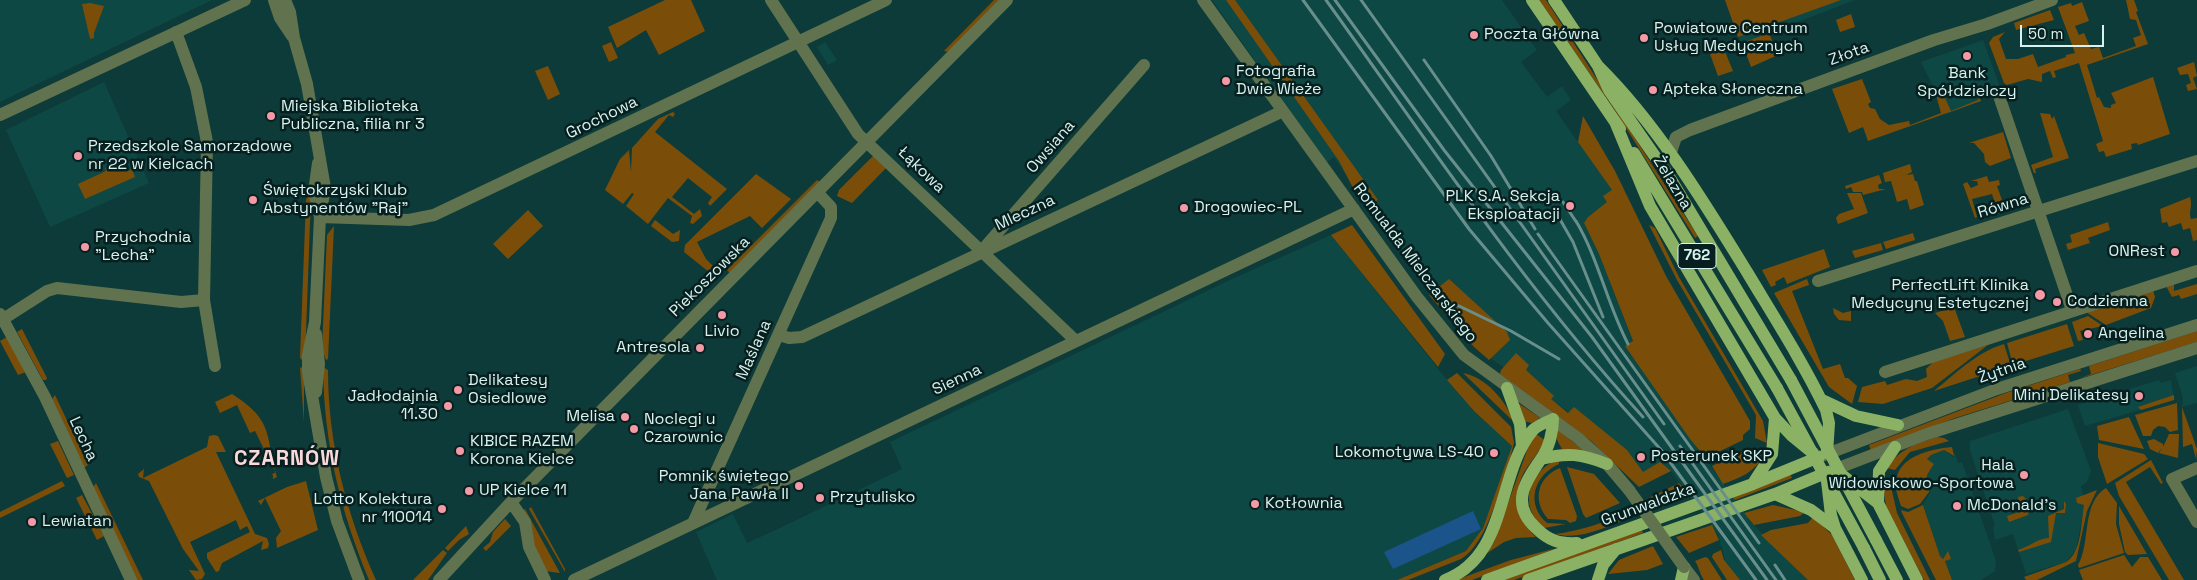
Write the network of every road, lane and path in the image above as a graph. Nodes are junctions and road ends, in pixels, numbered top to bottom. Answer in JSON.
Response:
{"nodes":[{"id":1,"x":245,"y":0,"type":"edge"},
{"id":2,"x":274,"y":0,"type":"edge"},
{"id":3,"x":285,"y":0,"type":"edge"},
{"id":4,"x":772,"y":0,"type":"edge"},
{"id":5,"x":886,"y":0,"type":"edge"},
{"id":6,"x":1007,"y":0,"type":"edge"},
{"id":7,"x":1203,"y":0,"type":"edge"},
{"id":8,"x":1532,"y":0,"type":"edge"},
{"id":9,"x":1554,"y":0,"type":"edge"},
{"id":10,"x":2052,"y":0,"type":"edge"},
{"id":11,"x":176,"y":32,"type":"junction"},
{"id":12,"x":294,"y":38,"type":"junction"},
{"id":13,"x":799,"y":42,"type":"junction"},
{"id":14,"x":1144,"y":65,"type":"dead end"},
{"id":15,"x":1598,"y":66,"type":"junction"},
{"id":16,"x":1998,"y":93,"type":"dead end"},
{"id":17,"x":1283,"y":111,"type":"junction"},
{"id":18,"x":0,"y":115,"type":"edge"},
{"id":19,"x":1616,"y":124,"type":"junction"},
{"id":20,"x":867,"y":141,"type":"junction"},
{"id":21,"x":1670,"y":155,"type":"junction"},
{"id":22,"x":2197,"y":162,"type":"edge"},
{"id":23,"x":817,"y":192,"type":"junction"},
{"id":24,"x":1354,"y":209,"type":"junction"},
{"id":25,"x":2039,"y":212,"type":"junction"},
{"id":26,"x":320,"y":217,"type":"junction"},
{"id":27,"x":982,"y":251,"type":"junction"},
{"id":28,"x":2197,"y":271,"type":"edge"},
{"id":29,"x":1818,"y":281,"type":"dead end"},
{"id":30,"x":204,"y":300,"type":"junction"},
{"id":31,"x":2072,"y":310,"type":"junction"},
{"id":32,"x":1,"y":318,"type":"edge"},
{"id":33,"x":2197,"y":325,"type":"edge"},
{"id":34,"x":779,"y":335,"type":"junction"},
{"id":35,"x":1076,"y":341,"type":"junction"},
{"id":36,"x":2197,"y":348,"type":"edge"},
{"id":37,"x":215,"y":366,"type":"dead end"},
{"id":38,"x":1886,"y":372,"type":"dead end"},
{"id":39,"x":1507,"y":388,"type":"junction"},
{"id":40,"x":1822,"y":400,"type":"junction"},
{"id":41,"x":1775,"y":418,"type":"junction"},
{"id":42,"x":1553,"y":419,"type":"junction"},
{"id":43,"x":1898,"y":425,"type":"junction"},
{"id":44,"x":1522,"y":446,"type":"junction"},
{"id":45,"x":1895,"y":447,"type":"junction"},
{"id":46,"x":1822,"y":456,"type":"junction"},
{"id":47,"x":1541,"y":459,"type":"junction"},
{"id":48,"x":1607,"y":464,"type":"junction"},
{"id":49,"x":2197,"y":468,"type":"edge"},
{"id":50,"x":1830,"y":472,"type":"junction"},
{"id":51,"x":1753,"y":484,"type":"junction"},
{"id":52,"x":1775,"y":494,"type":"junction"},
{"id":53,"x":511,"y":502,"type":"junction"},
{"id":54,"x":1878,"y":503,"type":"junction"},
{"id":55,"x":2197,"y":522,"type":"edge"},
{"id":56,"x":693,"y":523,"type":"junction"},
{"id":57,"x":1835,"y":528,"type":"junction"},
{"id":58,"x":1594,"y":542,"type":"junction"},
{"id":59,"x":1616,"y":549,"type":"junction"},
{"id":60,"x":1684,"y":566,"type":"junction"},
{"id":61,"x":359,"y":578,"type":"edge"},
{"id":62,"x":131,"y":580,"type":"edge"},
{"id":63,"x":439,"y":580,"type":"edge"},
{"id":64,"x":545,"y":580,"type":"edge"},
{"id":65,"x":574,"y":580,"type":"edge"},
{"id":66,"x":1445,"y":580,"type":"edge"},
{"id":67,"x":1487,"y":580,"type":"edge"},
{"id":68,"x":1528,"y":580,"type":"edge"},
{"id":69,"x":1598,"y":580,"type":"edge"},
{"id":70,"x":1681,"y":580,"type":"edge"},
{"id":71,"x":1694,"y":580,"type":"edge"},
{"id":72,"x":1862,"y":580,"type":"edge"},
{"id":73,"x":1880,"y":580,"type":"edge"},
{"id":74,"x":1896,"y":580,"type":"edge"},
{"id":75,"x":1917,"y":580,"type":"edge"}],
"edges":[{"from":1,"to":11,"type":"street"},
{"from":2,"to":12,"type":"street"},
{"from":3,"to":12,"type":"street"},
{"from":4,"to":13,"type":"street","name":"Łąkowa"},
{"from":5,"to":13,"type":"street","name":"Grochowa"},
{"from":6,"to":20,"type":"street","name":"Piekoszowska"},
{"from":7,"to":17,"type":"street","name":"Romualda Mielczarskiego"},
{"from":8,"to":19,"type":"main road","name":"Żelazna","number":"762"},
{"from":9,"to":15,"type":"main road","name":"Żelazna","number":"762"},
{"from":10,"to":21,"type":"street","name":"Złota"},
{"from":11,"to":18,"type":"street"},
{"from":11,"to":30,"type":"street"},
{"from":12,"to":26,"type":"street"},
{"from":13,"to":20,"type":"street","name":"Łąkowa"},
{"from":13,"to":26,"type":"street","name":"Grochowa"},
{"from":14,"to":27,"type":"street","name":"Owsiana"},
{"from":15,"to":21,"type":"main road"},
{"from":15,"to":74,"type":"main road","name":"Żelazna","number":"762","bridge":true},
{"from":16,"to":25,"type":"street"},
{"from":17,"to":24,"type":"street","name":"Romualda Mielczarskiego"},
{"from":17,"to":27,"type":"street","name":"Mleczna"},
{"from":19,"to":41,"type":"main road"},
{"from":19,"to":73,"type":"main road","name":"Żelazna","number":"762","bridge":true},
{"from":20,"to":23,"type":"street","name":"Piekoszowska"},
{"from":20,"to":27,"type":"street","name":"Łąkowa"},
{"from":21,"to":40,"type":"main road"},
{"from":22,"to":25,"type":"street","name":"Równa"},
{"from":23,"to":34,"type":"street","name":"Maślana"},
{"from":23,"to":53,"type":"street","name":"Piekoszowska"},
{"from":24,"to":35,"type":"street","name":"Sienna"},
{"from":24,"to":39,"type":"street","name":"Romualda Mielczarskiego"},
{"from":25,"to":29,"type":"street","name":"Równa"},
{"from":25,"to":31,"type":"street"},
{"from":26,"to":61,"type":"street"},
{"from":27,"to":34,"type":"street","name":"Mleczna"},
{"from":27,"to":35,"type":"street","name":"Łąkowa"},
{"from":28,"to":31,"type":"street"},
{"from":30,"to":32,"type":"street"},
{"from":30,"to":37,"type":"street"},
{"from":31,"to":38,"type":"street"},
{"from":32,"to":62,"type":"street","name":"Lecha"},
{"from":33,"to":43,"type":"street","name":"Żytnia"},
{"from":34,"to":56,"type":"street","name":"Maślana"},
{"from":35,"to":56,"type":"street","name":"Sienna"},
{"from":36,"to":45,"type":"street"},
{"from":39,"to":42,"type":"street","name":"Romualda Mielczarskiego"},
{"from":39,"to":44,"type":"main road"},
{"from":40,"to":43,"type":"main road"},
{"from":40,"to":46,"type":"main road"},
{"from":41,"to":46,"type":"main road"},
{"from":41,"to":51,"type":"main road"},
{"from":42,"to":44,"type":"main road"},
{"from":42,"to":47,"type":"main road"},
{"from":42,"to":48,"type":"street","name":"Romualda Mielczarskiego"},
{"from":43,"to":46,"type":"street","name":"Żytnia"},
{"from":44,"to":66,"type":"main road"},
{"from":45,"to":50,"type":"street"},
{"from":45,"to":54,"type":"main road"},
{"from":46,"to":50,"type":"main road"},
{"from":46,"to":51,"type":"main road","name":"Grunwaldzka"},
{"from":47,"to":48,"type":"main road"},
{"from":47,"to":58,"type":"main road"},
{"from":48,"to":60,"type":"street","name":"Romualda Mielczarskiego","bridge":true},
{"from":49,"to":55,"type":"street"},
{"from":50,"to":52,"type":"main road","name":"Grunwaldzka"},
{"from":50,"to":54,"type":"main road"},
{"from":50,"to":57,"type":"main road"},
{"from":51,"to":58,"type":"main road","name":"Grunwaldzka"},
{"from":52,"to":57,"type":"main road"},
{"from":52,"to":59,"type":"main road","name":"Grunwaldzka"},
{"from":53,"to":63,"type":"street","name":"Piekoszowska"},
{"from":53,"to":64,"type":"street"},
{"from":54,"to":75,"type":"main road"},
{"from":56,"to":65,"type":"street","name":"Sienna"},
{"from":57,"to":72,"type":"main road"},
{"from":58,"to":67,"type":"main road","name":"Grunwaldzka"},
{"from":59,"to":68,"type":"main road","name":"Grunwaldzka"},
{"from":59,"to":69,"type":"main road"},
{"from":60,"to":70,"type":"main road"},
{"from":60,"to":71,"type":"street","name":"Romualda Mielczarskiego"}]}
